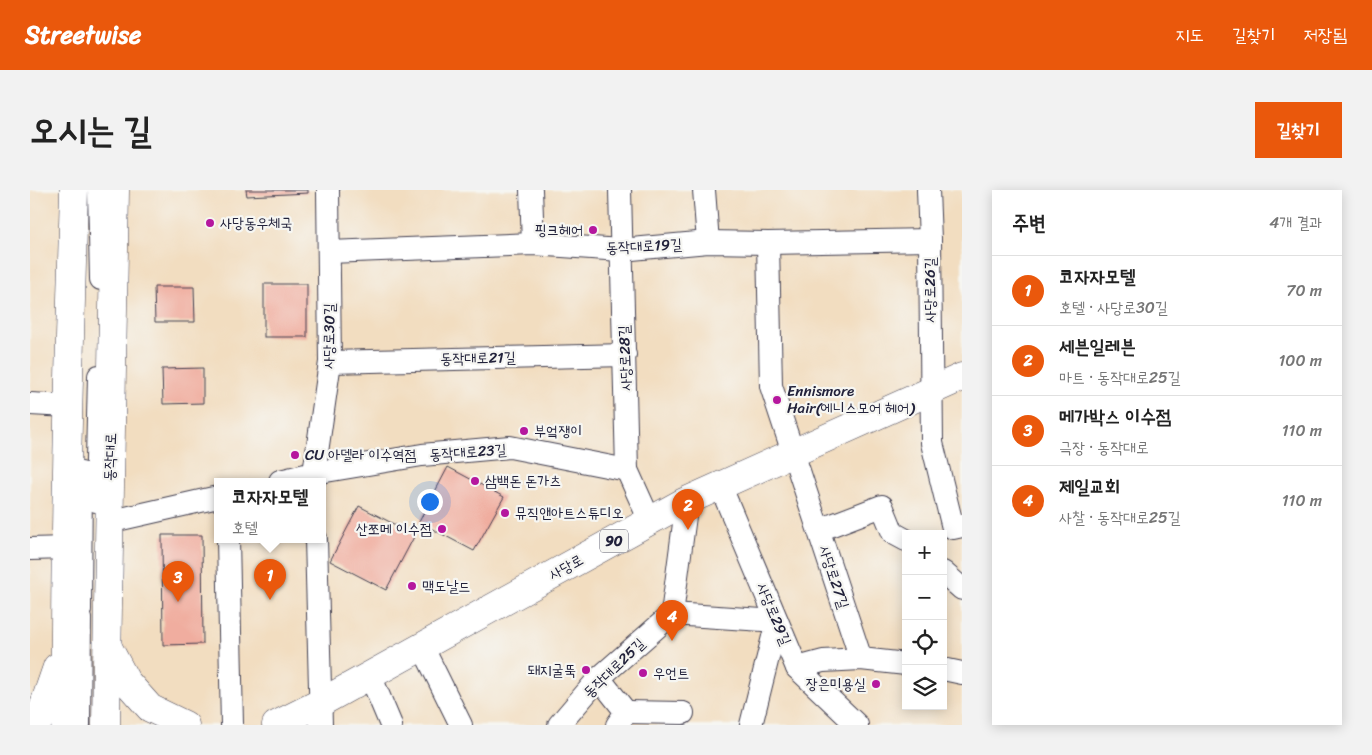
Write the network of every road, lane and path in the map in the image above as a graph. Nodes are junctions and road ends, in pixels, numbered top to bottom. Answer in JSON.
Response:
{"nodes":[{"id":1,"x":74,"y":190,"type":"edge"},
{"id":2,"x":83,"y":190,"type":"edge"},
{"id":3,"x":98,"y":190,"type":"edge"},
{"id":4,"x":115,"y":190,"type":"edge"},
{"id":5,"x":328,"y":190,"type":"edge"},
{"id":6,"x":530,"y":190,"type":"edge"},
{"id":7,"x":620,"y":190,"type":"edge"},
{"id":8,"x":704,"y":190,"type":"edge"},
{"id":9,"x":928,"y":190,"type":"edge"},
{"id":10,"x":930,"y":240,"type":"junction"},
{"id":11,"x":708,"y":242,"type":"junction"},
{"id":12,"x":768,"y":243,"type":"junction"},
{"id":13,"x":533,"y":244,"type":"junction"},
{"id":14,"x":621,"y":250,"type":"junction"},
{"id":15,"x":329,"y":252,"type":"junction"},
{"id":16,"x":625,"y":355,"type":"junction"},
{"id":17,"x":330,"y":362,"type":"junction"},
{"id":18,"x":962,"y":377,"type":"edge"},
{"id":19,"x":931,"y":391,"type":"junction"},
{"id":20,"x":30,"y":404,"type":"edge"},
{"id":21,"x":68,"y":406,"type":"junction"},
{"id":22,"x":794,"y":453,"type":"junction"},
{"id":23,"x":627,"y":470,"type":"junction"},
{"id":24,"x":314,"y":477,"type":"edge"},
{"id":25,"x":720,"y":484,"type":"junction"},
{"id":26,"x":214,"y":498,"type":"edge"},
{"id":27,"x":687,"y":500,"type":"junction"},
{"id":28,"x":650,"y":521,"type":"junction"},
{"id":29,"x":108,"y":522,"type":"junction"},
{"id":30,"x":962,"y":526,"type":"edge"},
{"id":31,"x":819,"y":530,"type":"junction"},
{"id":32,"x":902,"y":538,"type":"edge"},
{"id":33,"x":228,"y":543,"type":"edge"},
{"id":34,"x":316,"y":543,"type":"edge"},
{"id":35,"x":66,"y":548,"type":"junction"},
{"id":36,"x":30,"y":550,"type":"edge"},
{"id":37,"x":946,"y":575,"type":"edge"},
{"id":38,"x":962,"y":589,"type":"edge"},
{"id":39,"x":80,"y":610,"type":"junction"},
{"id":40,"x":672,"y":614,"type":"junction"},
{"id":41,"x":777,"y":621,"type":"junction"},
{"id":42,"x":65,"y":644,"type":"junction"},
{"id":43,"x":106,"y":644,"type":"junction"},
{"id":44,"x":422,"y":646,"type":"junction"},
{"id":45,"x":861,"y":660,"type":"junction"},
{"id":46,"x":902,"y":664,"type":"edge"},
{"id":47,"x":797,"y":668,"type":"junction"},
{"id":48,"x":947,"y":670,"type":"edge"},
{"id":49,"x":962,"y":673,"type":"edge"},
{"id":50,"x":370,"y":675,"type":"junction"},
{"id":51,"x":599,"y":678,"type":"junction"},
{"id":52,"x":683,"y":713,"type":"dead end"},
{"id":53,"x":320,"y":714,"type":"edge"},
{"id":54,"x":621,"y":719,"type":"edge"},
{"id":55,"x":37,"y":725,"type":"edge"},
{"id":56,"x":65,"y":725,"type":"edge"},
{"id":57,"x":79,"y":725,"type":"edge"},
{"id":58,"x":94,"y":725,"type":"edge"},
{"id":59,"x":106,"y":725,"type":"edge"},
{"id":60,"x":185,"y":725,"type":"edge"},
{"id":61,"x":232,"y":725,"type":"edge"},
{"id":62,"x":276,"y":725,"type":"edge"},
{"id":63,"x":391,"y":725,"type":"edge"},
{"id":64,"x":462,"y":725,"type":"edge"},
{"id":65,"x":560,"y":725,"type":"edge"},
{"id":66,"x":751,"y":725,"type":"edge"},
{"id":67,"x":857,"y":725,"type":"edge"}],
"edges":[{"from":1,"to":21,"type":"main road"},
{"from":2,"to":39,"type":"street"},
{"from":3,"to":58,"type":"street","name":"동작대로"},
{"from":4,"to":29,"type":"main road","name":"동작대로"},
{"from":5,"to":15,"type":"street","name":"사당로30길"},
{"from":6,"to":13,"type":"street"},
{"from":7,"to":14,"type":"street","name":"사당로28길"},
{"from":8,"to":11,"type":"street"},
{"from":9,"to":10,"type":"street","name":"사당로26길"},
{"from":10,"to":12,"type":"street","name":"동작대로19길"},
{"from":10,"to":19,"type":"street","name":"사당로26길"},
{"from":11,"to":12,"type":"street","name":"동작대로19길"},
{"from":11,"to":14,"type":"street","name":"동작대로19길"},
{"from":12,"to":22,"type":"street"},
{"from":13,"to":14,"type":"street","name":"동작대로19길"},
{"from":13,"to":15,"type":"street","name":"동작대로19길"},
{"from":14,"to":16,"type":"street","name":"사당로28길"},
{"from":15,"to":17,"type":"street","name":"사당로30길"},
{"from":16,"to":17,"type":"street","name":"동작대로21길"},
{"from":16,"to":23,"type":"street","name":"사당로28길"},
{"from":17,"to":24,"type":"street","name":"사당로30길"},
{"from":18,"to":19,"type":"main road","name":"사당로","number":"90"},
{"from":19,"to":22,"type":"main road","name":"사당로","number":"90"},
{"from":19,"to":30,"type":"street"},
{"from":20,"to":21,"type":"street"},
{"from":21,"to":35,"type":"main road"},
{"from":22,"to":25,"type":"main road","name":"사당로","number":"90"},
{"from":22,"to":31,"type":"street","name":"사당로27길"},
{"from":23,"to":24,"type":"street","name":"동작대로23길"},
{"from":23,"to":28,"type":"street","name":"사당로28길"},
{"from":25,"to":27,"type":"main road","name":"사당로","number":"90"},
{"from":25,"to":41,"type":"street","name":"사당로29길"},
{"from":26,"to":29,"type":"street"},
{"from":27,"to":28,"type":"main road","name":"사당로","number":"90"},
{"from":27,"to":40,"type":"street"},
{"from":28,"to":44,"type":"main road","name":"사당로","number":"90"},
{"from":29,"to":43,"type":"main road","name":"동작대로"},
{"from":31,"to":32,"type":"street"},
{"from":31,"to":45,"type":"street","name":"사당로27길"},
{"from":33,"to":61,"type":"street"},
{"from":34,"to":53,"type":"street"},
{"from":35,"to":36,"type":"street"},
{"from":35,"to":42,"type":"main road"},
{"from":37,"to":38,"type":"street"},
{"from":39,"to":42,"type":"street"},
{"from":39,"to":57,"type":"street"},
{"from":40,"to":41,"type":"street"},
{"from":40,"to":51,"type":"street","name":"동작대로25길"},
{"from":41,"to":47,"type":"street","name":"사당로29길"},
{"from":41,"to":66,"type":"street"},
{"from":42,"to":55,"type":"main road"},
{"from":42,"to":56,"type":"main road"},
{"from":43,"to":59,"type":"main road","name":"동작대로"},
{"from":43,"to":60,"type":"main road"},
{"from":44,"to":50,"type":"main road","name":"사당로","number":"90"},
{"from":44,"to":64,"type":"street"},
{"from":45,"to":46,"type":"street"},
{"from":45,"to":47,"type":"street"},
{"from":47,"to":67,"type":"street","name":"사당로29길"},
{"from":48,"to":49,"type":"street"},
{"from":50,"to":53,"type":"main road","name":"사당로","number":"90"},
{"from":50,"to":63,"type":"street"},
{"from":51,"to":54,"type":"street"},
{"from":51,"to":65,"type":"street","name":"동작대로25길"},
{"from":52,"to":54,"type":"street"},
{"from":53,"to":62,"type":"main road","name":"사당로","number":"90"}]}
